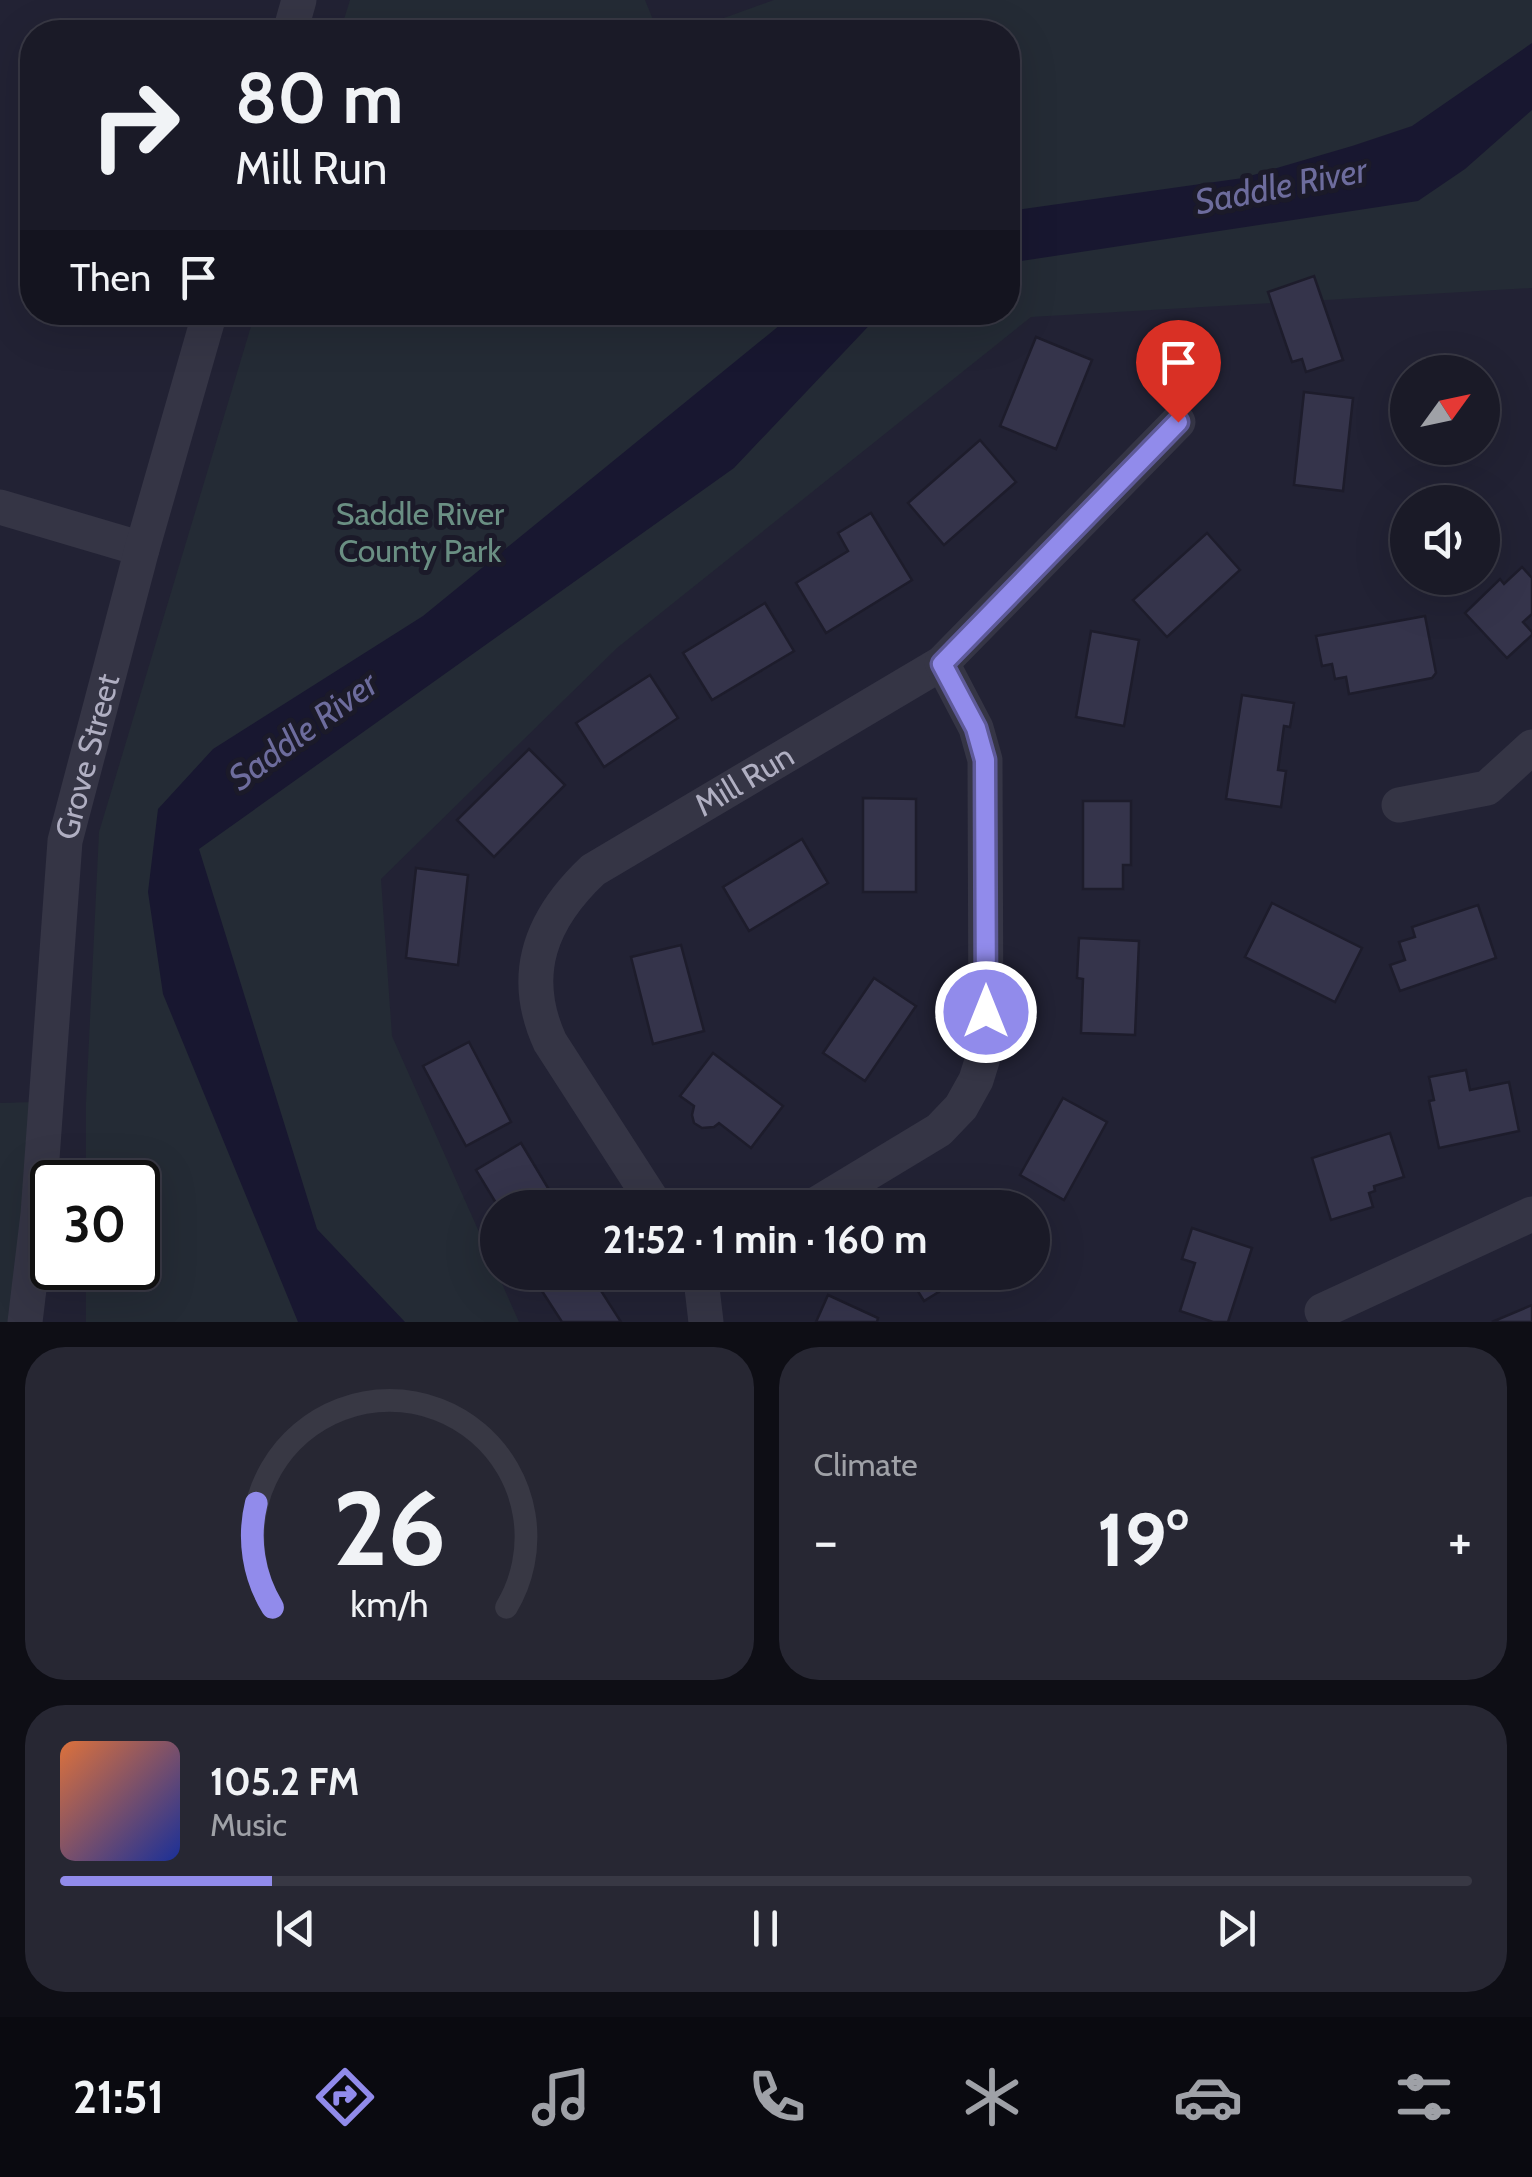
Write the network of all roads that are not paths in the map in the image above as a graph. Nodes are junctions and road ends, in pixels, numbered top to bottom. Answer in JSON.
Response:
{"nodes":[{"id":1,"x":206,"y":325,"type":"edge"},
{"id":2,"x":1178,"y":422,"type":"dead end"},
{"id":3,"x":0,"y":507,"type":"edge"},
{"id":4,"x":142,"y":550,"type":"junction"},
{"id":5,"x":942,"y":664,"type":"junction"},
{"id":6,"x":1532,"y":747,"type":"edge"},
{"id":7,"x":1399,"y":804,"type":"dead end"},
{"id":8,"x":42,"y":1160,"type":"edge"},
{"id":9,"x":645,"y":1190,"type":"edge"},
{"id":10,"x":840,"y":1190,"type":"edge"},
{"id":11,"x":1532,"y":1214,"type":"edge"},
{"id":12,"x":30,"y":1286,"type":"edge"},
{"id":13,"x":44,"y":1290,"type":"edge"},
{"id":14,"x":702,"y":1290,"type":"edge"},
{"id":15,"x":1322,"y":1311,"type":"dead end"},
{"id":16,"x":26,"y":1322,"type":"edge"},
{"id":17,"x":47,"y":1322,"type":"edge"},
{"id":18,"x":706,"y":1322,"type":"edge"}],
"edges":[{"from":1,"to":4,"type":"street","name":"Grove Street"},
{"from":2,"to":5,"type":"street","name":"Mill Run"},
{"from":3,"to":4,"type":"street"},
{"from":4,"to":8,"type":"street","name":"Grove Street"},
{"from":5,"to":9,"type":"street","name":"Mill Run"},
{"from":5,"to":10,"type":"street"},
{"from":6,"to":7,"type":"street"},
{"from":11,"to":15,"type":"street"},
{"from":12,"to":16,"type":"street","name":"Grove Street"},
{"from":13,"to":17,"type":"street","name":"Grove Street"},
{"from":14,"to":18,"type":"street"}]}
